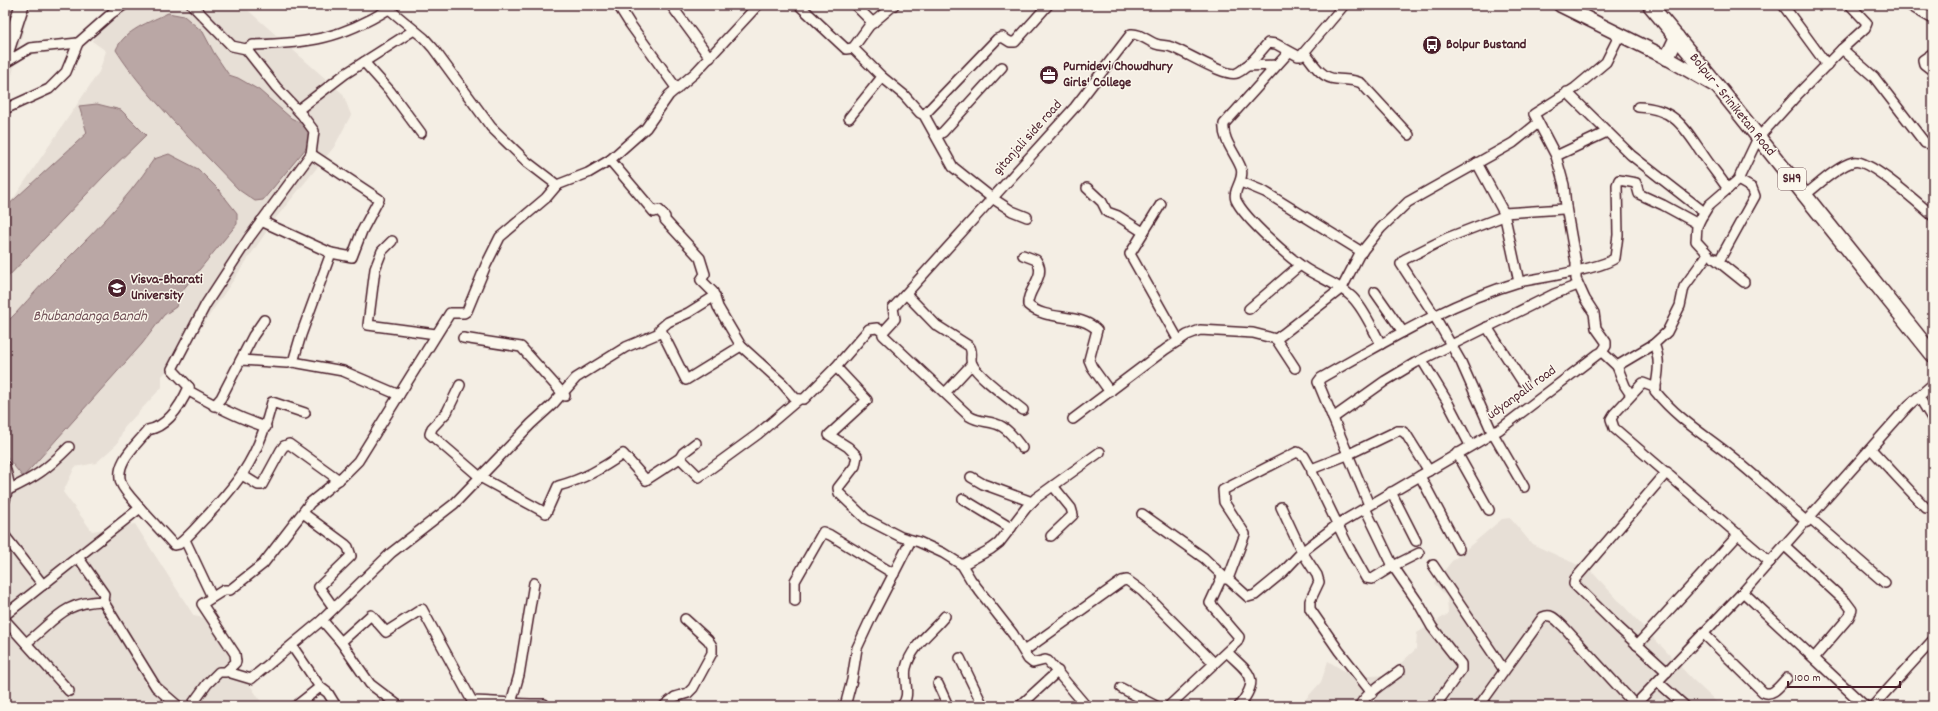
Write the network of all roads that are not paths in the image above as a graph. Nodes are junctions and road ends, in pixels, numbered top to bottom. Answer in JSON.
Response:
{"nodes":[{"id":1,"x":22,"y":5,"type":"edge"},
{"id":2,"x":124,"y":5,"type":"edge"},
{"id":3,"x":192,"y":5,"type":"edge"},
{"id":4,"x":618,"y":5,"type":"edge"},
{"id":5,"x":671,"y":5,"type":"edge"},
{"id":6,"x":758,"y":5,"type":"edge"},
{"id":7,"x":799,"y":5,"type":"edge"},
{"id":8,"x":855,"y":5,"type":"edge"},
{"id":9,"x":894,"y":5,"type":"edge"},
{"id":10,"x":1048,"y":5,"type":"edge"},
{"id":11,"x":1344,"y":5,"type":"edge"},
{"id":12,"x":1560,"y":5,"type":"edge"},
{"id":13,"x":1650,"y":5,"type":"edge"},
{"id":14,"x":1783,"y":5,"type":"edge"},
{"id":15,"x":1908,"y":5,"type":"edge"},
{"id":16,"x":1854,"y":6,"type":"edge"},
{"id":17,"x":392,"y":7,"type":"edge"},
{"id":18,"x":1933,"y":19,"type":"edge"},
{"id":19,"x":873,"y":23,"type":"junction"},
{"id":20,"x":414,"y":30,"type":"junction"},
{"id":21,"x":1619,"y":36,"type":"junction"},
{"id":22,"x":1677,"y":37,"type":"junction"},
{"id":23,"x":78,"y":43,"type":"junction"},
{"id":24,"x":852,"y":48,"type":"junction"},
{"id":25,"x":246,"y":49,"type":"junction"},
{"id":26,"x":1842,"y":49,"type":"junction"},
{"id":27,"x":1289,"y":52,"type":"junction"},
{"id":28,"x":1305,"y":53,"type":"junction"},
{"id":29,"x":1933,"y":53,"type":"edge"},
{"id":30,"x":5,"y":57,"type":"edge"},
{"id":31,"x":710,"y":58,"type":"junction"},
{"id":32,"x":1667,"y":58,"type":"junction"},
{"id":33,"x":364,"y":62,"type":"junction"},
{"id":34,"x":5,"y":63,"type":"edge"},
{"id":35,"x":1278,"y":65,"type":"junction"},
{"id":36,"x":1827,"y":65,"type":"junction"},
{"id":37,"x":1246,"y":66,"type":"junction"},
{"id":38,"x":1002,"y":67,"type":"dead end"},
{"id":39,"x":1933,"y":71,"type":"edge"},
{"id":40,"x":882,"y":77,"type":"junction"},
{"id":41,"x":1719,"y":88,"type":"junction"},
{"id":42,"x":677,"y":89,"type":"junction"},
{"id":43,"x":1567,"y":92,"type":"junction"},
{"id":44,"x":1638,"y":108,"type":"dead end"},
{"id":45,"x":5,"y":109,"type":"edge"},
{"id":46,"x":298,"y":110,"type":"junction"},
{"id":47,"x":924,"y":115,"type":"junction"},
{"id":48,"x":849,"y":118,"type":"dead end"},
{"id":49,"x":1538,"y":123,"type":"junction"},
{"id":50,"x":1607,"y":132,"type":"junction"},
{"id":51,"x":420,"y":133,"type":"dead end"},
{"id":52,"x":1409,"y":135,"type":"dead end"},
{"id":53,"x":937,"y":136,"type":"junction"},
{"id":54,"x":1758,"y":138,"type":"junction"},
{"id":55,"x":1933,"y":144,"type":"edge"},
{"id":56,"x":311,"y":154,"type":"junction"},
{"id":57,"x":1556,"y":156,"type":"junction"},
{"id":58,"x":610,"y":160,"type":"junction"},
{"id":59,"x":1478,"y":163,"type":"junction"},
{"id":60,"x":1738,"y":180,"type":"junction"},
{"id":61,"x":1241,"y":182,"type":"junction"},
{"id":62,"x":557,"y":185,"type":"junction"},
{"id":63,"x":1087,"y":188,"type":"dead end"},
{"id":64,"x":1728,"y":189,"type":"junction"},
{"id":65,"x":1805,"y":195,"type":"junction"},
{"id":66,"x":992,"y":198,"type":"junction"},
{"id":67,"x":1161,"y":204,"type":"dead end"},
{"id":68,"x":1566,"y":207,"type":"junction"},
{"id":69,"x":1704,"y":212,"type":"junction"},
{"id":70,"x":1504,"y":215,"type":"junction"},
{"id":71,"x":1933,"y":216,"type":"edge"},
{"id":72,"x":1027,"y":217,"type":"dead end"},
{"id":73,"x":261,"y":221,"type":"junction"},
{"id":74,"x":1698,"y":224,"type":"junction"},
{"id":75,"x":1143,"y":232,"type":"junction"},
{"id":76,"x":392,"y":240,"type":"dead end"},
{"id":77,"x":1362,"y":252,"type":"junction"},
{"id":78,"x":331,"y":253,"type":"junction"},
{"id":79,"x":1708,"y":254,"type":"junction"},
{"id":80,"x":1023,"y":255,"type":"dead end"},
{"id":81,"x":1719,"y":261,"type":"junction"},
{"id":82,"x":1300,"y":265,"type":"junction"},
{"id":83,"x":1575,"y":271,"type":"junction"},
{"id":84,"x":1519,"y":282,"type":"junction"},
{"id":85,"x":1744,"y":282,"type":"dead end"},
{"id":86,"x":1578,"y":285,"type":"junction"},
{"id":87,"x":1342,"y":288,"type":"junction"},
{"id":88,"x":1375,"y":292,"type":"dead end"},
{"id":89,"x":906,"y":294,"type":"junction"},
{"id":90,"x":715,"y":296,"type":"junction"},
{"id":91,"x":1248,"y":309,"type":"dead end"},
{"id":92,"x":1434,"y":316,"type":"junction"},
{"id":93,"x":264,"y":320,"type":"dead end"},
{"id":94,"x":1487,"y":327,"type":"junction"},
{"id":95,"x":662,"y":332,"type":"junction"},
{"id":96,"x":883,"y":332,"type":"junction"},
{"id":97,"x":1403,"y":332,"type":"junction"},
{"id":98,"x":436,"y":334,"type":"junction"},
{"id":99,"x":463,"y":338,"type":"dead end"},
{"id":100,"x":1276,"y":339,"type":"junction"},
{"id":101,"x":1179,"y":341,"type":"junction"},
{"id":102,"x":1381,"y":344,"type":"junction"},
{"id":103,"x":1654,"y":344,"type":"junction"},
{"id":104,"x":1450,"y":345,"type":"junction"},
{"id":105,"x":741,"y":346,"type":"junction"},
{"id":106,"x":1602,"y":352,"type":"junction"},
{"id":107,"x":1933,"y":355,"type":"edge"},
{"id":108,"x":241,"y":360,"type":"junction"},
{"id":109,"x":1422,"y":360,"type":"junction"},
{"id":110,"x":293,"y":362,"type":"junction"},
{"id":111,"x":972,"y":364,"type":"junction"},
{"id":112,"x":1618,"y":366,"type":"junction"},
{"id":113,"x":836,"y":368,"type":"junction"},
{"id":114,"x":1295,"y":368,"type":"dead end"},
{"id":115,"x":1522,"y":381,"type":"dead end"},
{"id":116,"x":1933,"y":384,"type":"edge"},
{"id":117,"x":460,"y":385,"type":"dead end"},
{"id":118,"x":189,"y":387,"type":"junction"},
{"id":119,"x":1656,"y":388,"type":"junction"},
{"id":120,"x":1110,"y":392,"type":"junction"},
{"id":121,"x":945,"y":393,"type":"junction"},
{"id":122,"x":399,"y":395,"type":"junction"},
{"id":123,"x":564,"y":395,"type":"junction"},
{"id":124,"x":1631,"y":395,"type":"junction"},
{"id":125,"x":1919,"y":397,"type":"junction"},
{"id":126,"x":799,"y":399,"type":"junction"},
{"id":127,"x":214,"y":406,"type":"junction"},
{"id":128,"x":1023,"y":410,"type":"dead end"},
{"id":129,"x":305,"y":413,"type":"dead end"},
{"id":130,"x":1333,"y":418,"type":"junction"},
{"id":131,"x":1073,"y":419,"type":"dead end"},
{"id":132,"x":1933,"y":420,"type":"edge"},
{"id":133,"x":266,"y":427,"type":"junction"},
{"id":134,"x":1492,"y":432,"type":"junction"},
{"id":135,"x":696,"y":443,"type":"dead end"},
{"id":136,"x":1470,"y":445,"type":"junction"},
{"id":137,"x":69,"y":447,"type":"dead end"},
{"id":138,"x":1022,"y":448,"type":"dead end"},
{"id":139,"x":1871,"y":449,"type":"junction"},
{"id":140,"x":1100,"y":452,"type":"dead end"},
{"id":141,"x":1457,"y":453,"type":"junction"},
{"id":142,"x":1347,"y":455,"type":"junction"},
{"id":143,"x":680,"y":458,"type":"junction"},
{"id":144,"x":5,"y":466,"type":"edge"},
{"id":145,"x":1312,"y":470,"type":"junction"},
{"id":146,"x":1429,"y":471,"type":"junction"},
{"id":147,"x":1667,"y":472,"type":"junction"},
{"id":148,"x":242,"y":475,"type":"junction"},
{"id":149,"x":1420,"y":476,"type":"junction"},
{"id":150,"x":480,"y":477,"type":"junction"},
{"id":151,"x":971,"y":477,"type":"dead end"},
{"id":152,"x":339,"y":480,"type":"junction"},
{"id":153,"x":1053,"y":486,"type":"junction"},
{"id":154,"x":1524,"y":487,"type":"dead end"},
{"id":155,"x":8,"y":490,"type":"junction"},
{"id":156,"x":1391,"y":492,"type":"junction"},
{"id":157,"x":963,"y":499,"type":"dead end"},
{"id":158,"x":5,"y":500,"type":"edge"},
{"id":159,"x":1032,"y":502,"type":"junction"},
{"id":160,"x":1367,"y":506,"type":"junction"},
{"id":161,"x":1281,"y":507,"type":"dead end"},
{"id":162,"x":140,"y":508,"type":"junction"},
{"id":163,"x":1926,"y":508,"type":"dead end"},
{"id":164,"x":1489,"y":510,"type":"dead end"},
{"id":165,"x":303,"y":513,"type":"junction"},
{"id":166,"x":1142,"y":514,"type":"dead end"},
{"id":167,"x":1808,"y":520,"type":"junction"},
{"id":168,"x":1338,"y":524,"type":"junction"},
{"id":169,"x":1011,"y":528,"type":"junction"},
{"id":170,"x":1739,"y":534,"type":"junction"},
{"id":171,"x":5,"y":536,"type":"edge"},
{"id":172,"x":1051,"y":536,"type":"dead end"},
{"id":173,"x":185,"y":540,"type":"junction"},
{"id":174,"x":911,"y":540,"type":"junction"},
{"id":175,"x":1416,"y":541,"type":"dead end"},
{"id":176,"x":1785,"y":546,"type":"junction"},
{"id":177,"x":1459,"y":549,"type":"dead end"},
{"id":178,"x":1302,"y":552,"type":"junction"},
{"id":179,"x":1419,"y":553,"type":"dead end"},
{"id":180,"x":78,"y":557,"type":"junction"},
{"id":181,"x":1770,"y":562,"type":"junction"},
{"id":182,"x":962,"y":565,"type":"junction"},
{"id":183,"x":1433,"y":565,"type":"dead end"},
{"id":184,"x":1393,"y":566,"type":"junction"},
{"id":185,"x":894,"y":574,"type":"junction"},
{"id":186,"x":1226,"y":578,"type":"junction"},
{"id":187,"x":534,"y":583,"type":"dead end"},
{"id":188,"x":1885,"y":583,"type":"dead end"},
{"id":189,"x":43,"y":585,"type":"junction"},
{"id":190,"x":1743,"y":592,"type":"junction"},
{"id":191,"x":212,"y":597,"type":"junction"},
{"id":192,"x":103,"y":601,"type":"junction"},
{"id":193,"x":795,"y":601,"type":"dead end"},
{"id":194,"x":334,"y":608,"type":"junction"},
{"id":195,"x":5,"y":615,"type":"edge"},
{"id":196,"x":945,"y":616,"type":"dead end"},
{"id":197,"x":685,"y":619,"type":"dead end"},
{"id":198,"x":5,"y":620,"type":"edge"},
{"id":199,"x":322,"y":620,"type":"junction"},
{"id":200,"x":1703,"y":633,"type":"junction"},
{"id":201,"x":1933,"y":640,"type":"edge"},
{"id":202,"x":341,"y":642,"type":"junction"},
{"id":203,"x":26,"y":643,"type":"junction"},
{"id":204,"x":1638,"y":645,"type":"junction"},
{"id":205,"x":292,"y":646,"type":"junction"},
{"id":206,"x":1024,"y":650,"type":"junction"},
{"id":207,"x":1227,"y":652,"type":"junction"},
{"id":208,"x":960,"y":658,"type":"dead end"},
{"id":209,"x":1814,"y":658,"type":"junction"},
{"id":210,"x":1214,"y":662,"type":"junction"},
{"id":211,"x":228,"y":670,"type":"junction"},
{"id":212,"x":1504,"y":670,"type":"junction"},
{"id":213,"x":1058,"y":671,"type":"junction"},
{"id":214,"x":1400,"y":672,"type":"dead end"},
{"id":215,"x":1667,"y":672,"type":"junction"},
{"id":216,"x":1787,"y":678,"type":"dead end"},
{"id":217,"x":1658,"y":682,"type":"junction"},
{"id":218,"x":938,"y":684,"type":"dead end"},
{"id":219,"x":320,"y":687,"type":"junction"},
{"id":220,"x":1121,"y":688,"type":"dead end"},
{"id":221,"x":69,"y":691,"type":"dead end"},
{"id":222,"x":1372,"y":693,"type":"junction"},
{"id":223,"x":511,"y":703,"type":"junction"},
{"id":224,"x":1240,"y":705,"type":"edge"},
{"id":225,"x":178,"y":706,"type":"edge"},
{"id":226,"x":191,"y":706,"type":"edge"},
{"id":227,"x":296,"y":706,"type":"edge"},
{"id":228,"x":336,"y":706,"type":"edge"},
{"id":229,"x":399,"y":706,"type":"edge"},
{"id":230,"x":545,"y":706,"type":"edge"},
{"id":231,"x":664,"y":706,"type":"edge"},
{"id":232,"x":845,"y":706,"type":"edge"},
{"id":233,"x":901,"y":706,"type":"edge"},
{"id":234,"x":948,"y":706,"type":"edge"},
{"id":235,"x":983,"y":706,"type":"edge"},
{"id":236,"x":1020,"y":706,"type":"edge"},
{"id":237,"x":1086,"y":706,"type":"edge"},
{"id":238,"x":1156,"y":706,"type":"edge"},
{"id":239,"x":1169,"y":706,"type":"edge"},
{"id":240,"x":1360,"y":706,"type":"edge"},
{"id":241,"x":1434,"y":706,"type":"edge"},
{"id":242,"x":1479,"y":706,"type":"edge"},
{"id":243,"x":1635,"y":706,"type":"edge"},
{"id":244,"x":1685,"y":706,"type":"edge"},
{"id":245,"x":1865,"y":706,"type":"edge"},
{"id":246,"x":1873,"y":706,"type":"edge"}],
"edges":[{"from":1,"to":30,"type":"street"},
{"from":2,"to":23,"type":"street"},
{"from":3,"to":25,"type":"street"},
{"from":4,"to":42,"type":"street"},
{"from":5,"to":31,"type":"street"},
{"from":6,"to":31,"type":"street"},
{"from":7,"to":24,"type":"street"},
{"from":8,"to":19,"type":"street"},
{"from":9,"to":19,"type":"street"},
{"from":10,"to":47,"type":"street"},
{"from":11,"to":28,"type":"street"},
{"from":12,"to":21,"type":"street"},
{"from":13,"to":22,"type":"main road","name":"Bolpur - Sriniketan Road","number":"SH9"},
{"from":14,"to":36,"type":"street"},
{"from":15,"to":18,"type":"street"},
{"from":16,"to":26,"type":"street"},
{"from":17,"to":20,"type":"street"},
{"from":17,"to":25,"type":"street"},
{"from":19,"to":24,"type":"street"},
{"from":20,"to":33,"type":"street"},
{"from":20,"to":62,"type":"street"},
{"from":21,"to":32,"type":"street"},
{"from":21,"to":43,"type":"street"},
{"from":22,"to":32,"type":"main road"},
{"from":22,"to":41,"type":"main road","name":"Bolpur - Sriniketan Road","number":"SH9"},
{"from":23,"to":34,"type":"street"},
{"from":23,"to":45,"type":"street"},
{"from":24,"to":40,"type":"street"},
{"from":25,"to":46,"type":"street"},
{"from":26,"to":36,"type":"street"},
{"from":26,"to":55,"type":"street"},
{"from":27,"to":28,"type":"street","name":"gitanjali side road"},
{"from":27,"to":35,"type":"street"},
{"from":27,"to":37,"type":"street","name":"gitanjali side road"},
{"from":28,"to":52,"type":"street"},
{"from":29,"to":39,"type":"street"},
{"from":31,"to":42,"type":"street"},
{"from":32,"to":41,"type":"street"},
{"from":33,"to":46,"type":"street"},
{"from":33,"to":51,"type":"street"},
{"from":35,"to":37,"type":"street"},
{"from":35,"to":61,"type":"street"},
{"from":36,"to":54,"type":"street"},
{"from":37,"to":66,"type":"street","name":"gitanjali side road"},
{"from":38,"to":53,"type":"street"},
{"from":40,"to":47,"type":"street"},
{"from":40,"to":48,"type":"street"},
{"from":41,"to":54,"type":"main road","name":"Bolpur - Sriniketan Road","number":"SH9"},
{"from":42,"to":58,"type":"street"},
{"from":43,"to":49,"type":"street"},
{"from":43,"to":50,"type":"street"},
{"from":44,"to":64,"type":"street"},
{"from":46,"to":56,"type":"street"},
{"from":47,"to":53,"type":"street"},
{"from":49,"to":57,"type":"street"},
{"from":49,"to":59,"type":"street"},
{"from":50,"to":57,"type":"street"},
{"from":50,"to":69,"type":"street"},
{"from":53,"to":66,"type":"street"},
{"from":54,"to":60,"type":"street"},
{"from":54,"to":65,"type":"main road","name":"Bolpur - Sriniketan Road","number":"SH9"},
{"from":56,"to":73,"type":"street"},
{"from":56,"to":78,"type":"street"},
{"from":57,"to":68,"type":"street"},
{"from":58,"to":62,"type":"street"},
{"from":58,"to":90,"type":"street"},
{"from":59,"to":70,"type":"street"},
{"from":59,"to":77,"type":"street"},
{"from":60,"to":64,"type":"street"},
{"from":60,"to":81,"type":"street"},
{"from":61,"to":77,"type":"street"},
{"from":61,"to":82,"type":"street"},
{"from":62,"to":98,"type":"street"},
{"from":63,"to":75,"type":"street"},
{"from":64,"to":69,"type":"street"},
{"from":65,"to":71,"type":"street"},
{"from":65,"to":107,"type":"main road","name":"Bolpur - Sriniketan Road","number":"SH9"},
{"from":66,"to":72,"type":"street"},
{"from":66,"to":89,"type":"street","name":"gitanjali side road"},
{"from":67,"to":75,"type":"street"},
{"from":68,"to":70,"type":"street"},
{"from":68,"to":83,"type":"street"},
{"from":69,"to":74,"type":"street"},
{"from":70,"to":84,"type":"street"},
{"from":70,"to":92,"type":"street"},
{"from":73,"to":78,"type":"street"},
{"from":73,"to":118,"type":"street"},
{"from":74,"to":79,"type":"street"},
{"from":74,"to":83,"type":"street"},
{"from":75,"to":101,"type":"street"},
{"from":76,"to":98,"type":"street"},
{"from":77,"to":87,"type":"street"},
{"from":78,"to":110,"type":"street"},
{"from":79,"to":81,"type":"street"},
{"from":79,"to":103,"type":"street"},
{"from":80,"to":120,"type":"street"},
{"from":81,"to":85,"type":"street"},
{"from":82,"to":87,"type":"street"},
{"from":82,"to":91,"type":"street"},
{"from":83,"to":84,"type":"street"},
{"from":83,"to":86,"type":"street"},
{"from":84,"to":92,"type":"street"},
{"from":86,"to":94,"type":"street"},
{"from":86,"to":106,"type":"street"},
{"from":87,"to":100,"type":"street"},
{"from":87,"to":102,"type":"street"},
{"from":88,"to":97,"type":"street"},
{"from":89,"to":96,"type":"street","name":"gitanjali side road"},
{"from":89,"to":111,"type":"street"},
{"from":90,"to":95,"type":"street"},
{"from":90,"to":105,"type":"street"},
{"from":92,"to":97,"type":"street"},
{"from":92,"to":104,"type":"street"},
{"from":93,"to":108,"type":"street"},
{"from":94,"to":104,"type":"street"},
{"from":94,"to":115,"type":"street"},
{"from":95,"to":105,"type":"street"},
{"from":95,"to":123,"type":"street"},
{"from":96,"to":113,"type":"street"},
{"from":96,"to":121,"type":"street"},
{"from":97,"to":102,"type":"street"},
{"from":98,"to":122,"type":"street"},
{"from":99,"to":123,"type":"street"},
{"from":100,"to":101,"type":"street"},
{"from":100,"to":114,"type":"street"},
{"from":101,"to":120,"type":"street"},
{"from":102,"to":130,"type":"street"},
{"from":103,"to":112,"type":"street"},
{"from":103,"to":119,"type":"street"},
{"from":104,"to":109,"type":"street"},
{"from":104,"to":134,"type":"street"},
{"from":105,"to":126,"type":"street"},
{"from":106,"to":112,"type":"street"},
{"from":106,"to":134,"type":"street","name":"udyanpalli road"},
{"from":108,"to":110,"type":"street"},
{"from":108,"to":127,"type":"street"},
{"from":109,"to":130,"type":"street"},
{"from":109,"to":136,"type":"street"},
{"from":110,"to":122,"type":"street"},
{"from":111,"to":121,"type":"street"},
{"from":111,"to":128,"type":"street"},
{"from":112,"to":124,"type":"street"},
{"from":113,"to":126,"type":"street"},
{"from":113,"to":174,"type":"street"},
{"from":116,"to":125,"type":"street"},
{"from":117,"to":150,"type":"street"},
{"from":118,"to":127,"type":"street"},
{"from":118,"to":162,"type":"street"},
{"from":119,"to":124,"type":"street"},
{"from":119,"to":167,"type":"street"},
{"from":120,"to":131,"type":"street"},
{"from":121,"to":138,"type":"street"},
{"from":122,"to":152,"type":"street"},
{"from":123,"to":150,"type":"street"},
{"from":124,"to":147,"type":"street"},
{"from":125,"to":132,"type":"street"},
{"from":125,"to":139,"type":"street"},
{"from":126,"to":143,"type":"street"},
{"from":127,"to":133,"type":"street"},
{"from":129,"to":133,"type":"street"},
{"from":130,"to":142,"type":"street"},
{"from":133,"to":148,"type":"street"},
{"from":134,"to":136,"type":"street","name":"udyanpalli road"},
{"from":134,"to":154,"type":"street"},
{"from":135,"to":143,"type":"street"},
{"from":136,"to":141,"type":"street","name":"udyanpalli road"},
{"from":137,"to":155,"type":"street"},
{"from":139,"to":163,"type":"street"},
{"from":139,"to":167,"type":"street"},
{"from":140,"to":153,"type":"street"},
{"from":141,"to":146,"type":"street","name":"udyanpalli road"},
{"from":141,"to":164,"type":"street"},
{"from":142,"to":145,"type":"street"},
{"from":142,"to":146,"type":"street"},
{"from":142,"to":160,"type":"street"},
{"from":143,"to":150,"type":"street"},
{"from":144,"to":155,"type":"street"},
{"from":145,"to":168,"type":"street"},
{"from":145,"to":186,"type":"street"},
{"from":146,"to":149,"type":"street","name":"udyanpalli road"},
{"from":147,"to":170,"type":"street"},
{"from":147,"to":204,"type":"street"},
{"from":148,"to":152,"type":"street"},
{"from":148,"to":173,"type":"street"},
{"from":149,"to":156,"type":"street","name":"udyanpalli road"},
{"from":149,"to":177,"type":"street"},
{"from":150,"to":194,"type":"street"},
{"from":151,"to":159,"type":"street"},
{"from":152,"to":165,"type":"street"},
{"from":153,"to":159,"type":"street"},
{"from":153,"to":172,"type":"street"},
{"from":155,"to":158,"type":"street"},
{"from":156,"to":160,"type":"street","name":"udyanpalli road"},
{"from":156,"to":175,"type":"street"},
{"from":157,"to":169,"type":"street"},
{"from":159,"to":169,"type":"street"},
{"from":160,"to":168,"type":"street","name":"udyanpalli road"},
{"from":160,"to":184,"type":"street"},
{"from":161,"to":178,"type":"street"},
{"from":162,"to":173,"type":"street"},
{"from":162,"to":180,"type":"street"},
{"from":165,"to":191,"type":"street"},
{"from":165,"to":194,"type":"street"},
{"from":166,"to":186,"type":"street"},
{"from":167,"to":176,"type":"street"},
{"from":167,"to":188,"type":"street"},
{"from":168,"to":178,"type":"street","name":"udyanpalli road"},
{"from":168,"to":184,"type":"street"},
{"from":169,"to":182,"type":"street"},
{"from":170,"to":181,"type":"street"},
{"from":170,"to":204,"type":"street"},
{"from":171,"to":189,"type":"street"},
{"from":173,"to":191,"type":"street"},
{"from":174,"to":182,"type":"street"},
{"from":174,"to":185,"type":"street"},
{"from":176,"to":181,"type":"street"},
{"from":176,"to":209,"type":"street"},
{"from":178,"to":186,"type":"street","name":"udyanpalli road"},
{"from":178,"to":222,"type":"street"},
{"from":179,"to":184,"type":"street"},
{"from":180,"to":189,"type":"street"},
{"from":180,"to":192,"type":"street"},
{"from":181,"to":190,"type":"street"},
{"from":182,"to":206,"type":"street"},
{"from":183,"to":212,"type":"street"},
{"from":184,"to":241,"type":"street"},
{"from":185,"to":193,"type":"street"},
{"from":185,"to":232,"type":"street"},
{"from":186,"to":207,"type":"street"},
{"from":187,"to":223,"type":"street"},
{"from":189,"to":195,"type":"street"},
{"from":190,"to":200,"type":"street"},
{"from":190,"to":209,"type":"street"},
{"from":191,"to":211,"type":"street"},
{"from":192,"to":203,"type":"street"},
{"from":192,"to":225,"type":"street"},
{"from":194,"to":199,"type":"street"},
{"from":196,"to":233,"type":"street"},
{"from":197,"to":231,"type":"street"},
{"from":198,"to":203,"type":"street"},
{"from":199,"to":202,"type":"street"},
{"from":199,"to":205,"type":"street"},
{"from":200,"to":215,"type":"street"},
{"from":200,"to":216,"type":"street"},
{"from":201,"to":246,"type":"street"},
{"from":202,"to":223,"type":"street"},
{"from":202,"to":229,"type":"street"},
{"from":203,"to":221,"type":"street"},
{"from":204,"to":215,"type":"street"},
{"from":205,"to":211,"type":"street"},
{"from":205,"to":219,"type":"street"},
{"from":206,"to":210,"type":"street"},
{"from":206,"to":213,"type":"street"},
{"from":207,"to":210,"type":"street"},
{"from":207,"to":224,"type":"street"},
{"from":208,"to":235,"type":"street"},
{"from":209,"to":245,"type":"street"},
{"from":210,"to":239,"type":"street"},
{"from":211,"to":226,"type":"street"},
{"from":212,"to":242,"type":"street"},
{"from":212,"to":243,"type":"street"},
{"from":213,"to":236,"type":"street"},
{"from":213,"to":237,"type":"street"},
{"from":214,"to":222,"type":"street"},
{"from":215,"to":217,"type":"street"},
{"from":217,"to":243,"type":"street"},
{"from":217,"to":244,"type":"street"},
{"from":218,"to":234,"type":"street"},
{"from":219,"to":227,"type":"street"},
{"from":219,"to":228,"type":"street"},
{"from":220,"to":238,"type":"street"},
{"from":222,"to":240,"type":"street"},
{"from":223,"to":230,"type":"street"}]}
